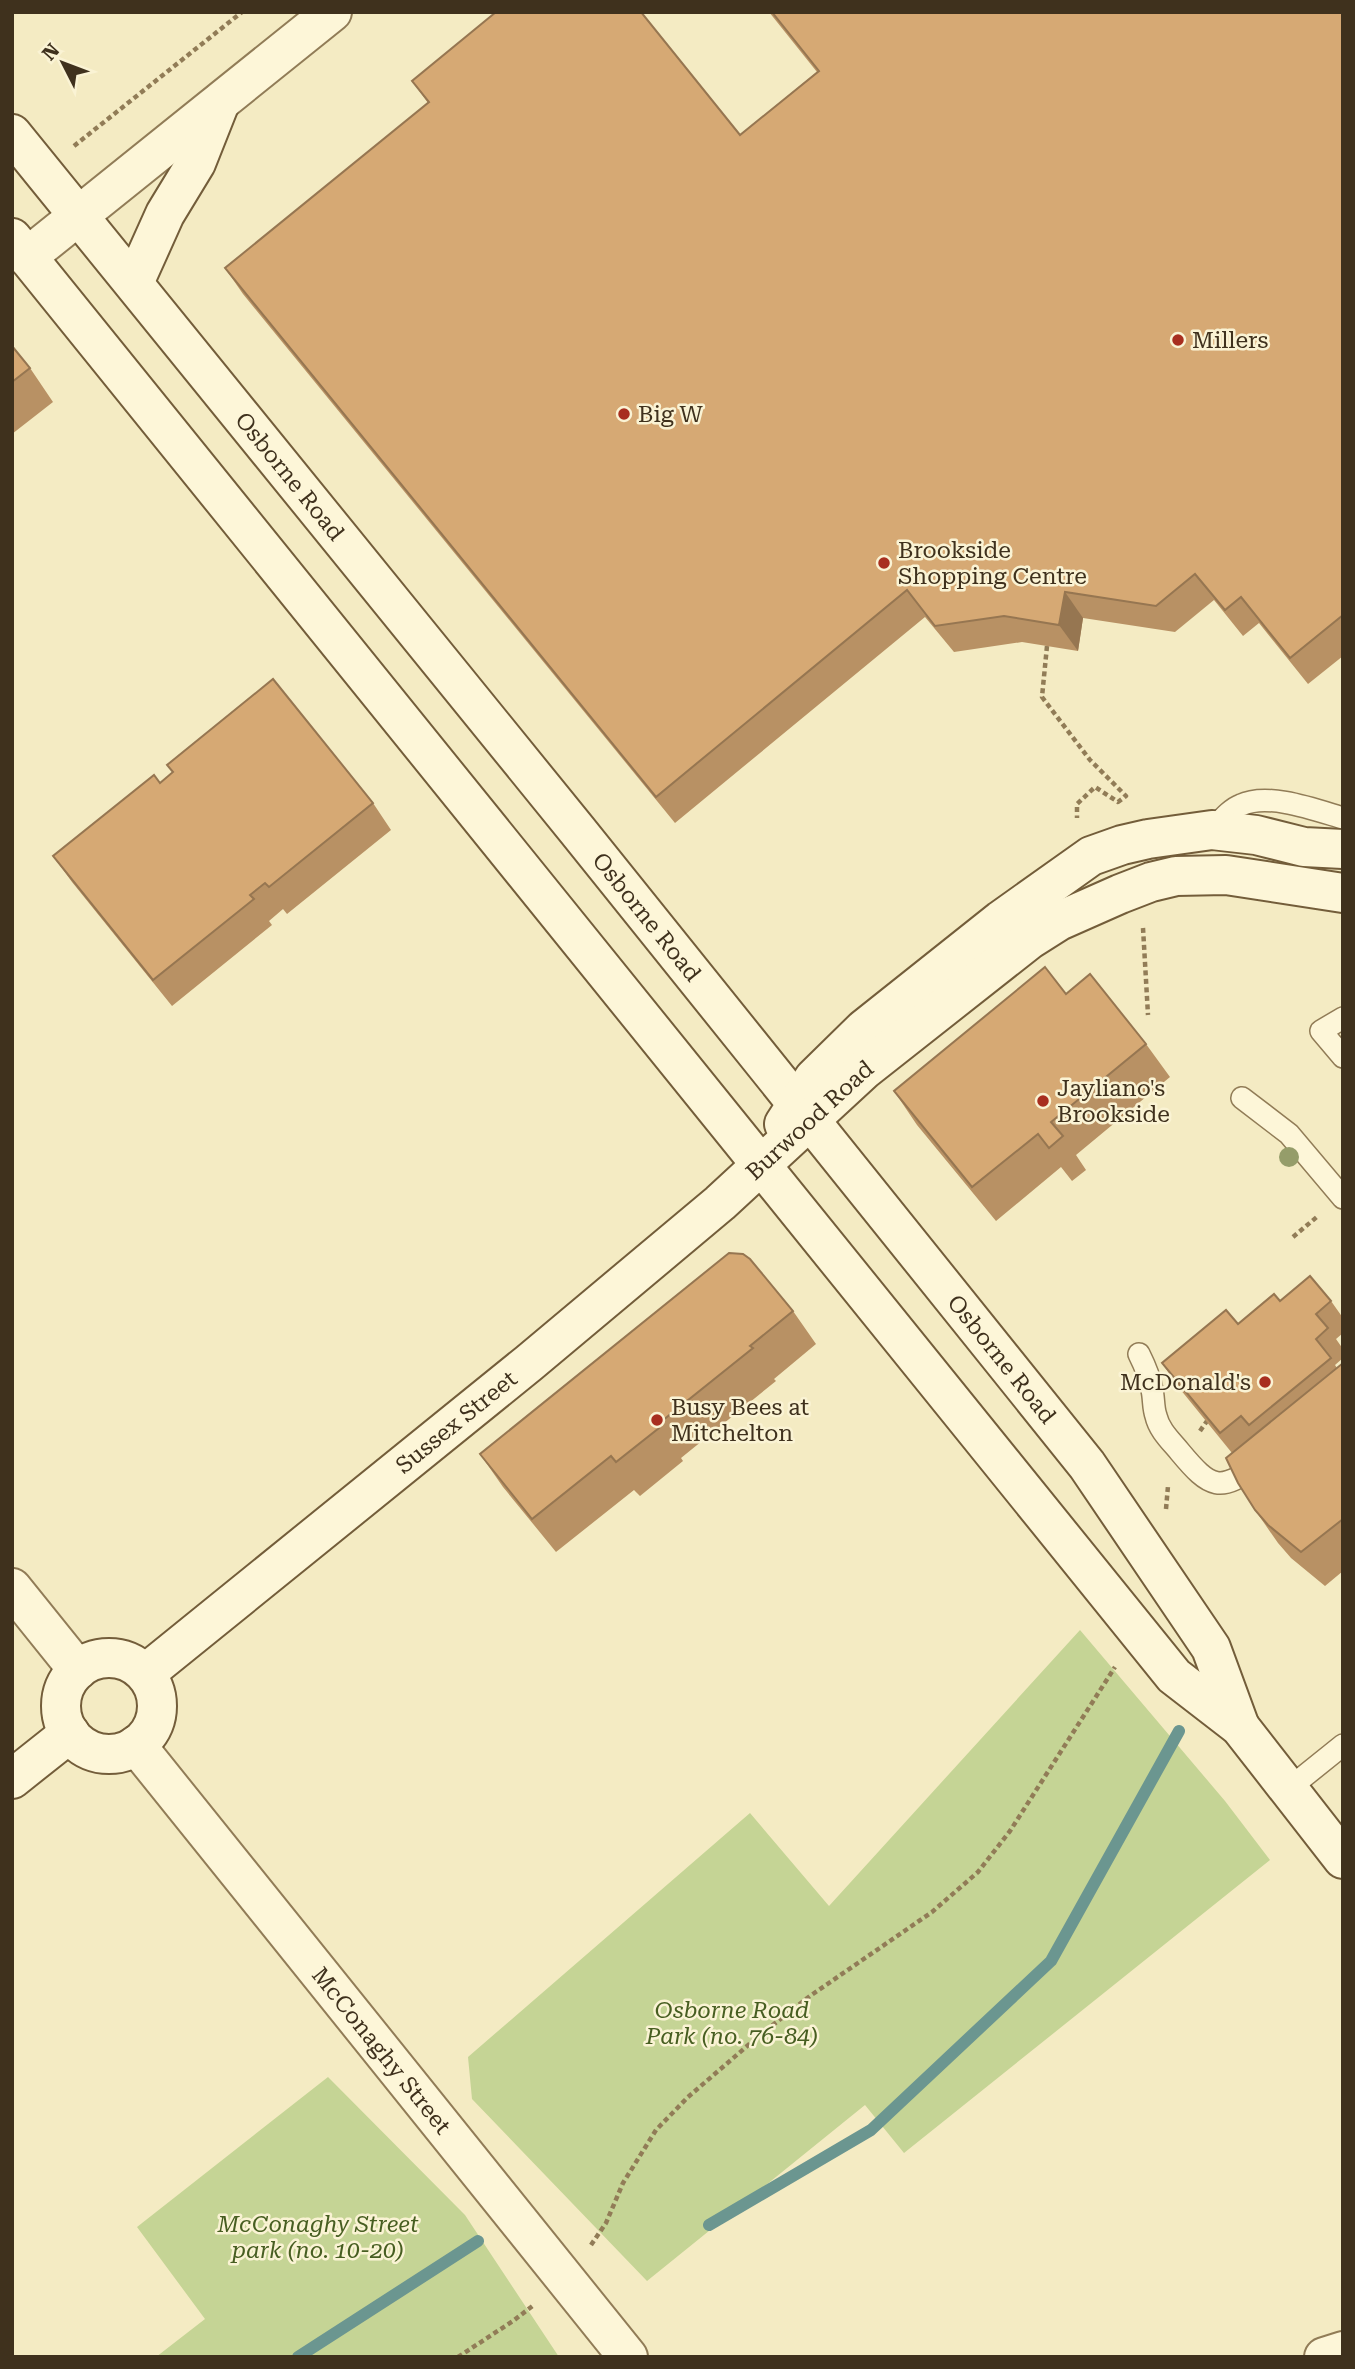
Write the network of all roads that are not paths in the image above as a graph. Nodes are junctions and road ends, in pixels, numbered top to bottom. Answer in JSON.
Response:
{"nodes":[{"id":1,"x":332,"y":12,"type":"edge"},
{"id":2,"x":219,"y":105,"type":"junction"},
{"id":3,"x":12,"y":134,"type":"edge"},
{"id":4,"x":78,"y":216,"type":"junction"},
{"id":5,"x":20,"y":248,"type":"edge"},
{"id":6,"x":134,"y":283,"type":"junction"},
{"id":7,"x":1343,"y":818,"type":"edge"},
{"id":8,"x":1212,"y":830,"type":"junction"},
{"id":9,"x":1343,"y":849,"type":"edge"},
{"id":10,"x":1343,"y":893,"type":"edge"},
{"id":11,"x":1343,"y":1018,"type":"edge"},
{"id":12,"x":1343,"y":1058,"type":"edge"},
{"id":13,"x":1242,"y":1098,"type":"dead end"},
{"id":14,"x":803,"y":1111,"type":"junction"},
{"id":15,"x":760,"y":1165,"type":"junction"},
{"id":16,"x":1343,"y":1198,"type":"edge"},
{"id":17,"x":1139,"y":1354,"type":"dead end"},
{"id":18,"x":1273,"y":1451,"type":"edge"},
{"id":19,"x":12,"y":1588,"type":"edge"},
{"id":20,"x":78,"y":1670,"type":"junction"},
{"id":21,"x":146,"y":1674,"type":"junction"},
{"id":22,"x":1240,"y":1727,"type":"junction"},
{"id":23,"x":70,"y":1733,"type":"junction"},
{"id":24,"x":136,"y":1745,"type":"junction"},
{"id":25,"x":1343,"y":1745,"type":"edge"},
{"id":26,"x":12,"y":1779,"type":"edge"},
{"id":27,"x":1287,"y":1790,"type":"junction"},
{"id":28,"x":1343,"y":1859,"type":"edge"},
{"id":29,"x":1343,"y":2351,"type":"edge"},
{"id":30,"x":628,"y":2357,"type":"edge"},
{"id":31,"x":1324,"y":2357,"type":"edge"}],
"edges":[{"from":1,"to":2,"type":"street"},
{"from":2,"to":4,"type":"street"},
{"from":2,"to":6,"type":"street"},
{"from":3,"to":4,"type":"street","name":"Osborne Road"},
{"from":4,"to":5,"type":"street"},
{"from":4,"to":6,"type":"street","name":"Osborne Road"},
{"from":5,"to":15,"type":"street","name":"Osborne Road"},
{"from":6,"to":14,"type":"street","name":"Osborne Road"},
{"from":7,"to":8,"type":"lane"},
{"from":8,"to":9,"type":"street","name":"Burwood Road"},
{"from":8,"to":14,"type":"street","name":"Burwood Road"},
{"from":10,"to":14,"type":"street","name":"Burwood Road"},
{"from":11,"to":12,"type":"lane"},
{"from":13,"to":16,"type":"lane"},
{"from":14,"to":15,"type":"street","name":"Burwood Road"},
{"from":14,"to":22,"type":"street","name":"Osborne Road"},
{"from":15,"to":21,"type":"street","name":"Sussex Street"},
{"from":15,"to":22,"type":"street","name":"Osborne Road"},
{"from":17,"to":18,"type":"lane"},
{"from":19,"to":20,"type":"street"},
{"from":20,"to":21,"type":"street"},
{"from":20,"to":23,"type":"street"},
{"from":21,"to":24,"type":"street"},
{"from":22,"to":27,"type":"street","name":"Osborne Road"},
{"from":23,"to":24,"type":"street"},
{"from":23,"to":26,"type":"street"},
{"from":24,"to":30,"type":"street","name":"McConaghy Street"},
{"from":25,"to":27,"type":"lane"},
{"from":27,"to":28,"type":"street","name":"Osborne Road"},
{"from":29,"to":31,"type":"street"}]}
